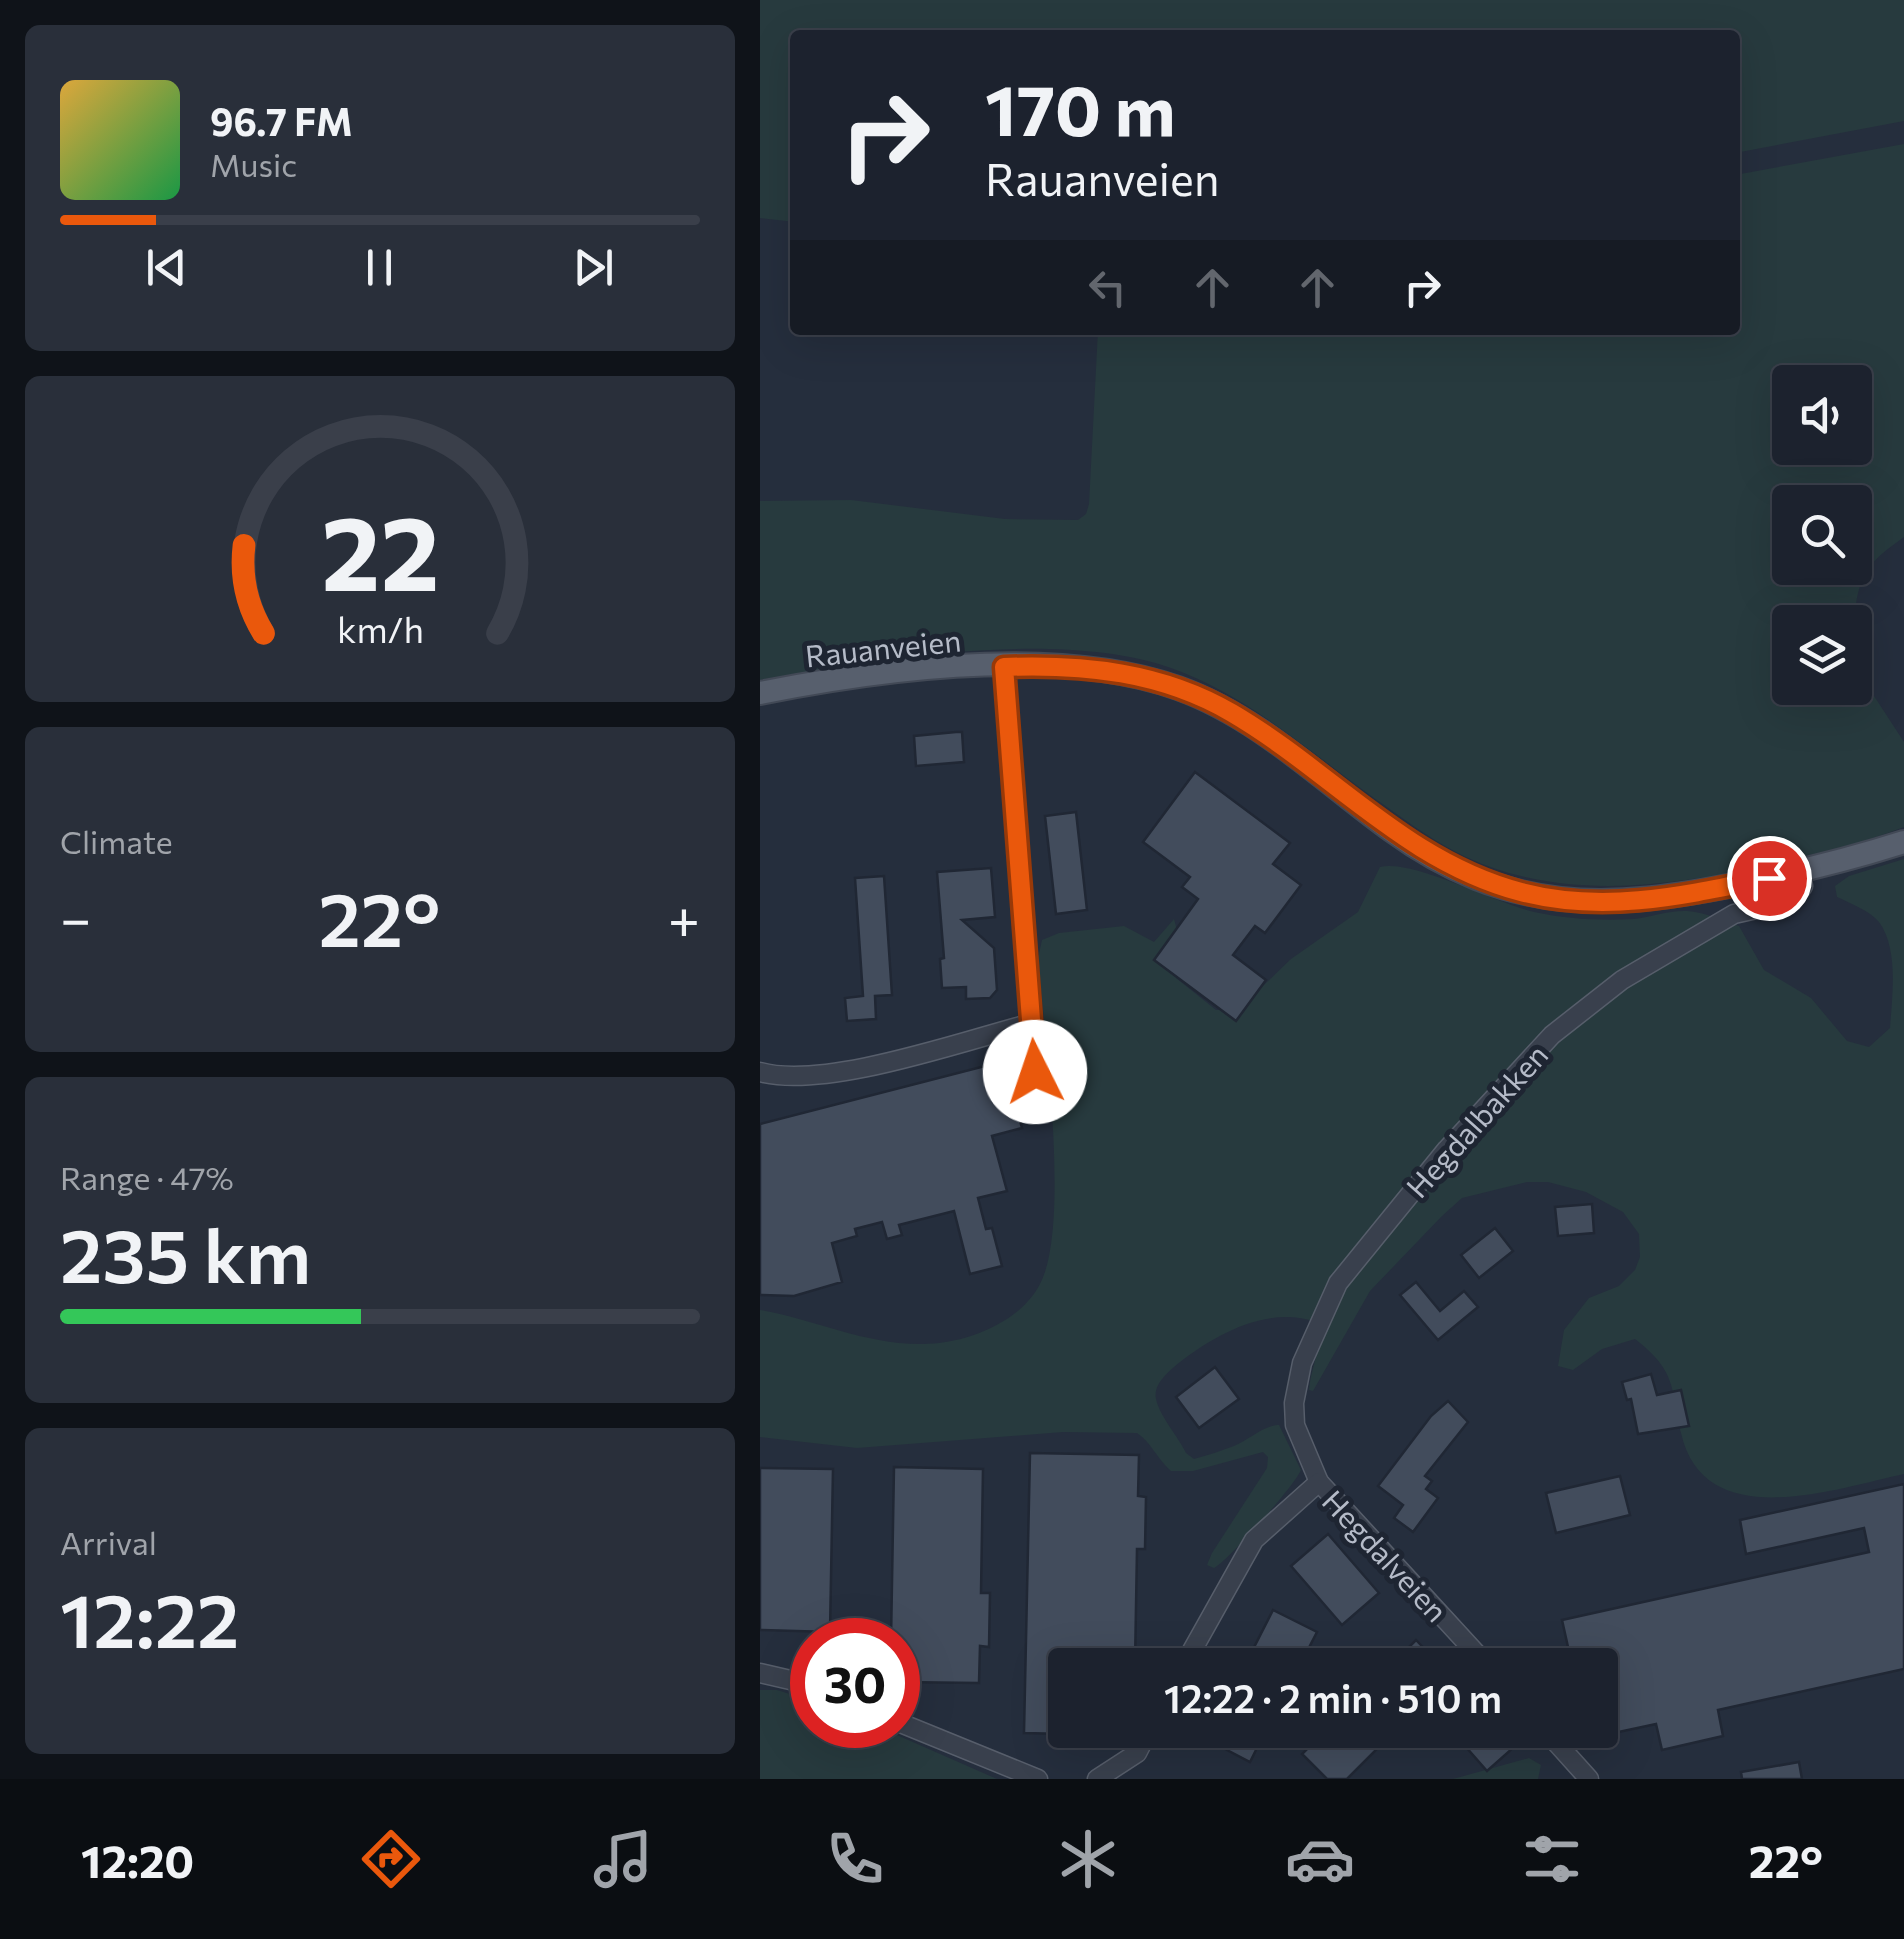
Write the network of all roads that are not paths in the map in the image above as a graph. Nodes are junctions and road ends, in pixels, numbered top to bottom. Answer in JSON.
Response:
{"nodes":[{"id":1,"x":1004,"y":667,"type":"junction"},
{"id":2,"x":760,"y":693,"type":"edge"},
{"id":3,"x":1904,"y":842,"type":"edge"},
{"id":4,"x":1800,"y":871,"type":"junction"},
{"id":5,"x":1032,"y":1023,"type":"junction"},
{"id":6,"x":760,"y":1072,"type":"edge"},
{"id":7,"x":1035,"y":1072,"type":"dead end"},
{"id":8,"x":1319,"y":1482,"type":"junction"},
{"id":9,"x":1194,"y":1648,"type":"edge"},
{"id":10,"x":1471,"y":1648,"type":"edge"},
{"id":11,"x":760,"y":1673,"type":"edge"},
{"id":12,"x":790,"y":1680,"type":"edge"},
{"id":13,"x":920,"y":1731,"type":"edge"},
{"id":14,"x":1140,"y":1748,"type":"edge"},
{"id":15,"x":1562,"y":1748,"type":"edge"},
{"id":16,"x":1038,"y":1779,"type":"edge"},
{"id":17,"x":1097,"y":1779,"type":"edge"},
{"id":18,"x":1589,"y":1779,"type":"edge"}],
"edges":[{"from":1,"to":2,"type":"main road","name":"Rauanveien"},
{"from":1,"to":4,"type":"main road","name":"Rauanveien"},
{"from":1,"to":5,"type":"street"},
{"from":3,"to":4,"type":"main road","name":"Rauanveien"},
{"from":4,"to":8,"type":"street","name":"Hegdalbakken"},
{"from":5,"to":6,"type":"street"},
{"from":5,"to":7,"type":"street"},
{"from":8,"to":9,"type":"street","name":"Hegdalveien"},
{"from":8,"to":10,"type":"street","name":"Hegdalveien"},
{"from":11,"to":12,"type":"street"},
{"from":13,"to":16,"type":"street"},
{"from":14,"to":17,"type":"street"},
{"from":15,"to":18,"type":"street"}]}
